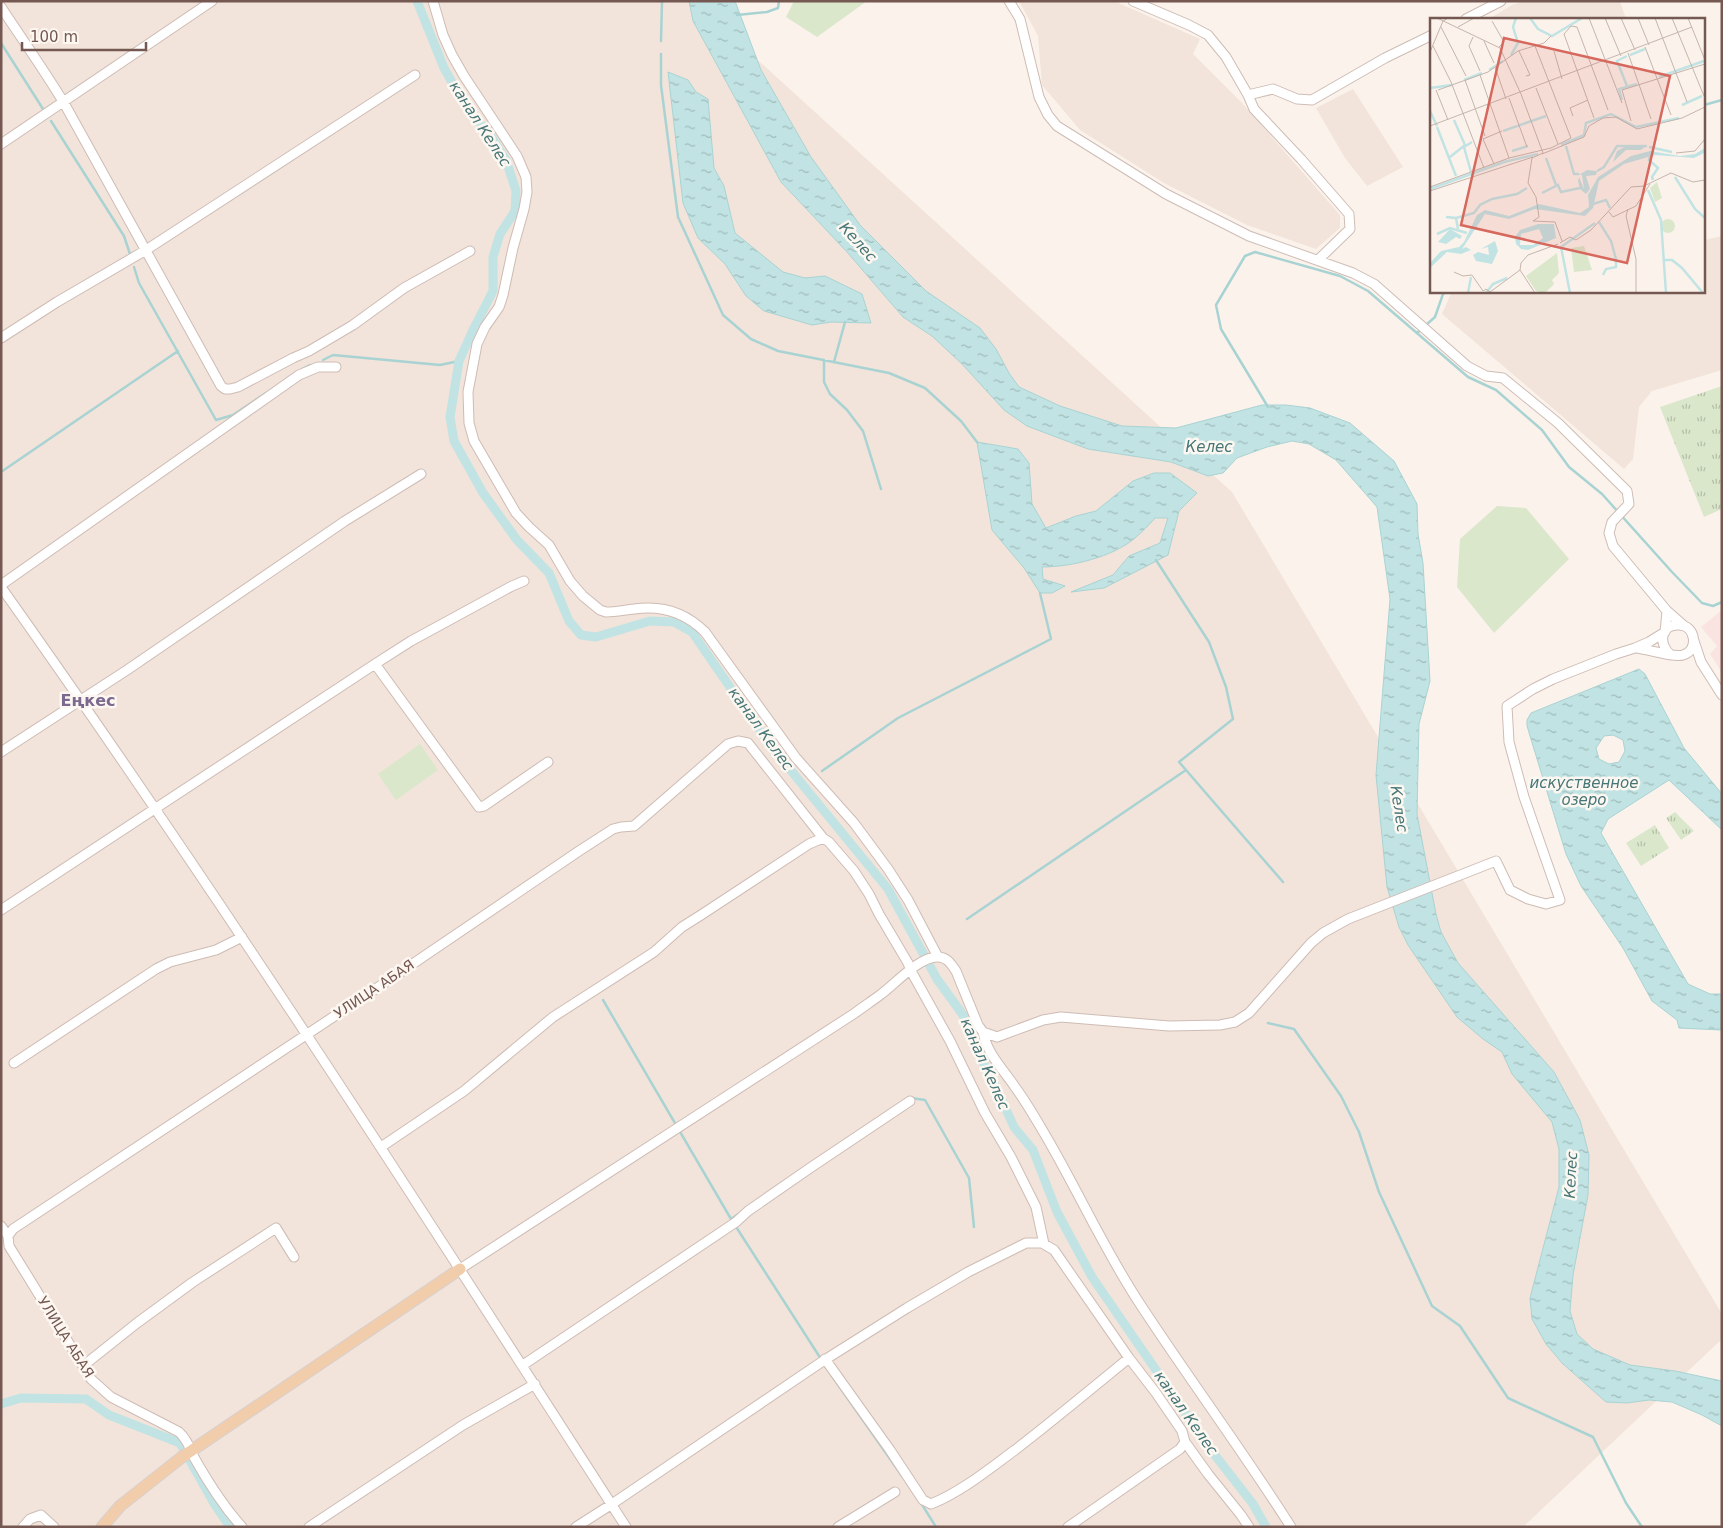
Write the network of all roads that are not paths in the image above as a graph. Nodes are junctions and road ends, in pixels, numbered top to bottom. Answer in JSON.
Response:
{"nodes":[{"id":1,"x":212,"y":1,"type":"edge"},
{"id":2,"x":433,"y":1,"type":"edge"},
{"id":3,"x":1009,"y":1,"type":"edge"},
{"id":4,"x":1133,"y":1,"type":"edge"},
{"id":5,"x":1502,"y":1,"type":"edge"},
{"id":6,"x":1,"y":7,"type":"edge"},
{"id":7,"x":1468,"y":18,"type":"edge"},
{"id":8,"x":1430,"y":36,"type":"edge"},
{"id":9,"x":415,"y":75,"type":"dead end"},
{"id":10,"x":1248,"y":95,"type":"junction"},
{"id":11,"x":64,"y":103,"type":"junction"},
{"id":12,"x":1,"y":144,"type":"edge"},
{"id":13,"x":146,"y":250,"type":"junction"},
{"id":14,"x":470,"y":251,"type":"dead end"},
{"id":15,"x":1318,"y":260,"type":"junction"},
{"id":16,"x":1,"y":338,"type":"edge"},
{"id":17,"x":310,"y":351,"type":"junction"},
{"id":18,"x":318,"y":367,"type":"junction"},
{"id":19,"x":336,"y":367,"type":"dead end"},
{"id":20,"x":421,"y":474,"type":"dead end"},
{"id":21,"x":524,"y":581,"type":"dead end"},
{"id":22,"x":1,"y":586,"type":"edge"},
{"id":23,"x":1667,"y":611,"type":"junction"},
{"id":24,"x":1683,"y":625,"type":"junction"},
{"id":25,"x":1664,"y":632,"type":"junction"},
{"id":26,"x":1694,"y":640,"type":"junction"},
{"id":27,"x":1635,"y":648,"type":"junction"},
{"id":28,"x":1674,"y":655,"type":"junction"},
{"id":29,"x":1701,"y":662,"type":"junction"},
{"id":30,"x":375,"y":664,"type":"junction"},
{"id":31,"x":1722,"y":695,"type":"edge"},
{"id":32,"x":80,"y":700,"type":"junction"},
{"id":33,"x":1,"y":752,"type":"edge"},
{"id":34,"x":548,"y":762,"type":"dead end"},
{"id":35,"x":155,"y":810,"type":"junction"},
{"id":36,"x":823,"y":838,"type":"junction"},
{"id":37,"x":1,"y":910,"type":"edge"},
{"id":38,"x":242,"y":937,"type":"junction"},
{"id":39,"x":934,"y":957,"type":"junction"},
{"id":40,"x":914,"y":968,"type":"junction"},
{"id":41,"x":983,"y":1032,"type":"junction"},
{"id":42,"x":306,"y":1034,"type":"junction"},
{"id":43,"x":14,"y":1063,"type":"dead end"},
{"id":44,"x":910,"y":1101,"type":"dead end"},
{"id":45,"x":381,"y":1147,"type":"junction"},
{"id":46,"x":1,"y":1226,"type":"edge"},
{"id":47,"x":8,"y":1236,"type":"junction"},
{"id":48,"x":1044,"y":1244,"type":"junction"},
{"id":49,"x":294,"y":1257,"type":"dead end"},
{"id":50,"x":460,"y":1269,"type":"junction"},
{"id":51,"x":1129,"y":1358,"type":"junction"},
{"id":52,"x":822,"y":1361,"type":"junction"},
{"id":53,"x":523,"y":1365,"type":"junction"},
{"id":54,"x":83,"y":1366,"type":"junction"},
{"id":55,"x":535,"y":1384,"type":"junction"},
{"id":56,"x":1185,"y":1442,"type":"junction"},
{"id":57,"x":187,"y":1453,"type":"junction"},
{"id":58,"x":895,"y":1492,"type":"dead end"},
{"id":59,"x":612,"y":1504,"type":"junction"},
{"id":60,"x":23,"y":1527,"type":"edge"},
{"id":61,"x":54,"y":1527,"type":"edge"},
{"id":62,"x":102,"y":1527,"type":"edge"},
{"id":63,"x":242,"y":1527,"type":"edge"},
{"id":64,"x":309,"y":1527,"type":"edge"},
{"id":65,"x":576,"y":1527,"type":"edge"},
{"id":66,"x":626,"y":1527,"type":"edge"},
{"id":67,"x":838,"y":1527,"type":"edge"},
{"id":68,"x":1068,"y":1527,"type":"edge"},
{"id":69,"x":1249,"y":1527,"type":"edge"},
{"id":70,"x":1291,"y":1527,"type":"edge"}],
"edges":[{"from":1,"to":11,"type":"street"},
{"from":2,"to":39,"type":"street"},
{"from":3,"to":15,"type":"street"},
{"from":4,"to":10,"type":"street"},
{"from":5,"to":7,"type":"street"},
{"from":6,"to":11,"type":"street"},
{"from":8,"to":10,"type":"street"},
{"from":9,"to":13,"type":"street"},
{"from":10,"to":15,"type":"street"},
{"from":11,"to":12,"type":"street"},
{"from":11,"to":13,"type":"street"},
{"from":13,"to":16,"type":"street"},
{"from":13,"to":17,"type":"street"},
{"from":14,"to":17,"type":"street"},
{"from":15,"to":23,"type":"street"},
{"from":17,"to":18,"type":"street"},
{"from":18,"to":19,"type":"street"},
{"from":18,"to":22,"type":"street"},
{"from":20,"to":32,"type":"street"},
{"from":21,"to":30,"type":"street"},
{"from":22,"to":32,"type":"street"},
{"from":23,"to":24,"type":"street"},
{"from":23,"to":25,"type":"street"},
{"from":24,"to":25,"type":"street"},
{"from":24,"to":26,"type":"street"},
{"from":25,"to":27,"type":"street"},
{"from":25,"to":28,"type":"street"},
{"from":26,"to":28,"type":"street"},
{"from":26,"to":29,"type":"street"},
{"from":27,"to":28,"type":"street"},
{"from":27,"to":41,"type":"street"},
{"from":28,"to":29,"type":"street"},
{"from":29,"to":31,"type":"street"},
{"from":30,"to":34,"type":"street"},
{"from":30,"to":35,"type":"street"},
{"from":32,"to":33,"type":"street"},
{"from":32,"to":35,"type":"street"},
{"from":35,"to":37,"type":"street"},
{"from":35,"to":38,"type":"street"},
{"from":36,"to":40,"type":"street"},
{"from":36,"to":42,"type":"street","name":"УЛИЦА АБАЯ"},
{"from":36,"to":45,"type":"street"},
{"from":38,"to":42,"type":"street"},
{"from":38,"to":43,"type":"street"},
{"from":39,"to":40,"type":"street"},
{"from":39,"to":41,"type":"street"},
{"from":40,"to":48,"type":"street"},
{"from":40,"to":50,"type":"street"},
{"from":41,"to":70,"type":"street"},
{"from":42,"to":45,"type":"street"},
{"from":42,"to":47,"type":"street","name":"УЛИЦА АБАЯ"},
{"from":44,"to":53,"type":"street"},
{"from":45,"to":50,"type":"street"},
{"from":46,"to":47,"type":"street","name":"УЛИЦА АБАЯ"},
{"from":47,"to":54,"type":"street","name":"УЛИЦА АБАЯ"},
{"from":48,"to":51,"type":"street"},
{"from":48,"to":52,"type":"street"},
{"from":49,"to":54,"type":"street"},
{"from":50,"to":53,"type":"street"},
{"from":50,"to":57,"type":"main road"},
{"from":51,"to":52,"type":"street"},
{"from":51,"to":56,"type":"street"},
{"from":52,"to":59,"type":"street"},
{"from":53,"to":55,"type":"street"},
{"from":54,"to":57,"type":"street","name":"УЛИЦА АБАЯ"},
{"from":55,"to":59,"type":"street"},
{"from":55,"to":64,"type":"street"},
{"from":56,"to":68,"type":"street"},
{"from":56,"to":69,"type":"street"},
{"from":57,"to":62,"type":"main road"},
{"from":57,"to":63,"type":"street","name":"УЛИЦА АБАЯ"},
{"from":58,"to":67,"type":"street"},
{"from":59,"to":65,"type":"street"},
{"from":59,"to":66,"type":"street"},
{"from":60,"to":61,"type":"street"}]}
